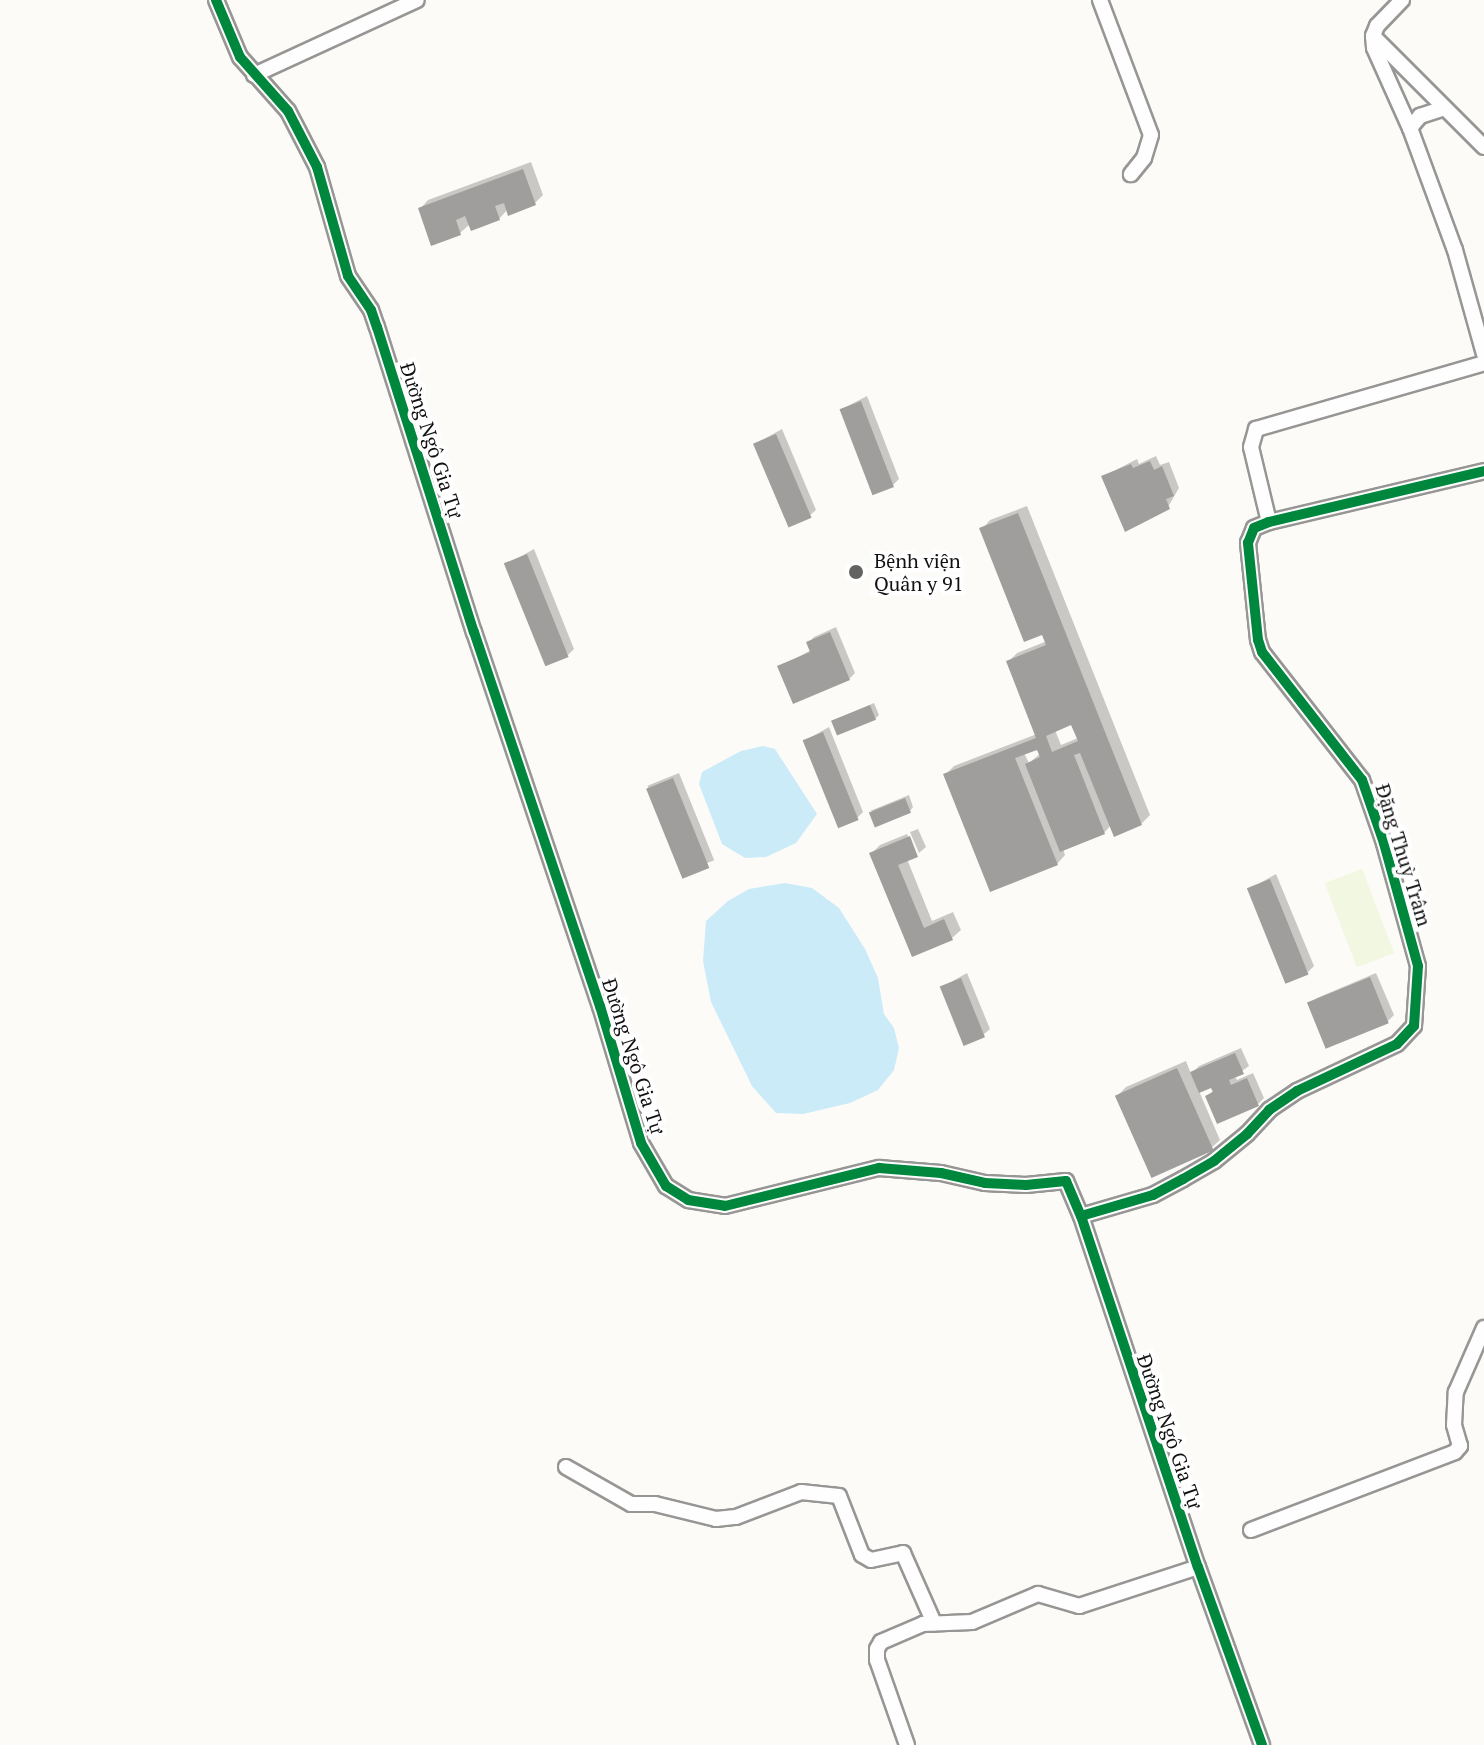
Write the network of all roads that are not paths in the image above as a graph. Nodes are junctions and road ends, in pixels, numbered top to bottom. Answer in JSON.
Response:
{"nodes":[{"id":1,"x":216,"y":0,"type":"edge"},
{"id":2,"x":417,"y":0,"type":"edge"},
{"id":3,"x":1100,"y":0,"type":"edge"},
{"id":4,"x":1402,"y":0,"type":"edge"},
{"id":5,"x":1373,"y":36,"type":"junction"},
{"id":6,"x":254,"y":75,"type":"junction"},
{"id":7,"x":1444,"y":108,"type":"junction"},
{"id":8,"x":1410,"y":128,"type":"junction"},
{"id":9,"x":1484,"y":147,"type":"edge"},
{"id":10,"x":1131,"y":174,"type":"dead end"},
{"id":11,"x":1484,"y":354,"type":"edge"},
{"id":12,"x":1484,"y":363,"type":"edge"},
{"id":13,"x":1484,"y":471,"type":"edge"},
{"id":14,"x":1269,"y":522,"type":"junction"},
{"id":15,"x":1081,"y":1216,"type":"junction"},
{"id":16,"x":1484,"y":1328,"type":"edge"},
{"id":17,"x":566,"y":1467,"type":"dead end"},
{"id":18,"x":1251,"y":1530,"type":"dead end"},
{"id":19,"x":1198,"y":1567,"type":"junction"},
{"id":20,"x":934,"y":1623,"type":"junction"},
{"id":21,"x":907,"y":1745,"type":"edge"},
{"id":22,"x":1260,"y":1745,"type":"edge"}],
"edges":[{"from":1,"to":6,"type":"street","name":"Đường Ngô Gia Tự"},
{"from":2,"to":6,"type":"street"},
{"from":3,"to":10,"type":"street"},
{"from":4,"to":5,"type":"street"},
{"from":5,"to":7,"type":"street"},
{"from":5,"to":8,"type":"street"},
{"from":6,"to":15,"type":"street","name":"Đường Ngô Gia Tự"},
{"from":7,"to":8,"type":"street"},
{"from":7,"to":9,"type":"street"},
{"from":8,"to":11,"type":"street"},
{"from":12,"to":14,"type":"street"},
{"from":13,"to":14,"type":"street"},
{"from":14,"to":15,"type":"street","name":"Đặng Thuỳ Trâm"},
{"from":15,"to":19,"type":"street","name":"Đường Ngô Gia Tự"},
{"from":16,"to":18,"type":"street"},
{"from":17,"to":20,"type":"street"},
{"from":19,"to":20,"type":"street"},
{"from":19,"to":22,"type":"street","name":"Đường Ngô Gia Tự"},
{"from":20,"to":21,"type":"street"}]}
